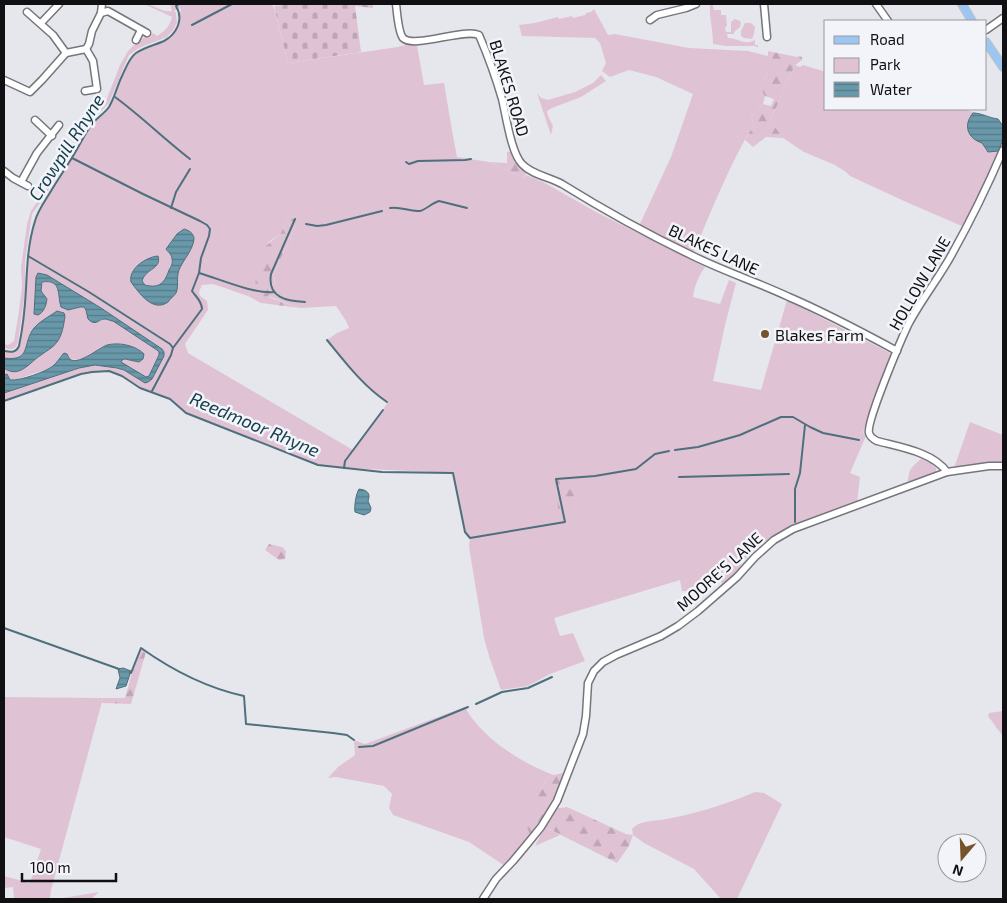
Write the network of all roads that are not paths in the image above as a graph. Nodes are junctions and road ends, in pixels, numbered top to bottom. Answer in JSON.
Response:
{"nodes":[{"id":1,"x":102,"y":4,"type":"edge"},
{"id":2,"x":396,"y":4,"type":"edge"},
{"id":3,"x":696,"y":4,"type":"edge"},
{"id":4,"x":764,"y":4,"type":"edge"},
{"id":5,"x":876,"y":4,"type":"edge"},
{"id":6,"x":962,"y":4,"type":"edge"},
{"id":7,"x":63,"y":5,"type":"edge"},
{"id":8,"x":27,"y":12,"type":"dead end"},
{"id":9,"x":102,"y":13,"type":"junction"},
{"id":10,"x":1003,"y":18,"type":"edge"},
{"id":11,"x":650,"y":20,"type":"dead end"},
{"id":12,"x":887,"y":20,"type":"edge"},
{"id":13,"x":971,"y":20,"type":"edge"},
{"id":14,"x":41,"y":23,"type":"junction"},
{"id":15,"x":987,"y":29,"type":"edge"},
{"id":16,"x":767,"y":38,"type":"dead end"},
{"id":17,"x":136,"y":40,"type":"dead end"},
{"id":18,"x":987,"y":43,"type":"edge"},
{"id":19,"x":86,"y":49,"type":"junction"},
{"id":20,"x":66,"y":53,"type":"junction"},
{"id":21,"x":1003,"y":67,"type":"edge"},
{"id":22,"x":4,"y":80,"type":"edge"},
{"id":23,"x":86,"y":91,"type":"dead end"},
{"id":24,"x":35,"y":120,"type":"dead end"},
{"id":25,"x":59,"y":125,"type":"dead end"},
{"id":26,"x":52,"y":136,"type":"junction"},
{"id":27,"x":1003,"y":150,"type":"edge"},
{"id":28,"x":523,"y":166,"type":"joint"},
{"id":29,"x":4,"y":171,"type":"edge"},
{"id":30,"x":21,"y":182,"type":"junction"},
{"id":31,"x":28,"y":186,"type":"dead end"},
{"id":32,"x":897,"y":351,"type":"junction"},
{"id":33,"x":1003,"y":466,"type":"edge"},
{"id":34,"x":947,"y":472,"type":"junction"},
{"id":35,"x":483,"y":899,"type":"edge"}],
"edges":[{"from":1,"to":9,"type":"street"},
{"from":2,"to":28,"type":"street","name":"BLAKES ROAD"},
{"from":3,"to":11,"type":"street"},
{"from":4,"to":16,"type":"street"},
{"from":5,"to":12,"type":"street"},
{"from":6,"to":13,"type":"main road"},
{"from":7,"to":14,"type":"street"},
{"from":8,"to":14,"type":"street"},
{"from":9,"to":17,"type":"street"},
{"from":9,"to":19,"type":"street"},
{"from":10,"to":15,"type":"street"},
{"from":14,"to":20,"type":"street"},
{"from":18,"to":21,"type":"main road"},
{"from":19,"to":20,"type":"street"},
{"from":19,"to":23,"type":"street"},
{"from":20,"to":22,"type":"street"},
{"from":24,"to":26,"type":"street"},
{"from":25,"to":26,"type":"street"},
{"from":26,"to":30,"type":"street"},
{"from":27,"to":32,"type":"street","name":"HOLLOW LANE"},
{"from":28,"to":32,"type":"street","name":"BLAKES LANE"},
{"from":29,"to":30,"type":"street"},
{"from":30,"to":31,"type":"street"},
{"from":32,"to":34,"type":"street","name":"HOLLOW LANE"},
{"from":33,"to":34,"type":"street","name":"MOORE'S LANE"},
{"from":34,"to":35,"type":"street","name":"MOORE'S LANE"}]}
